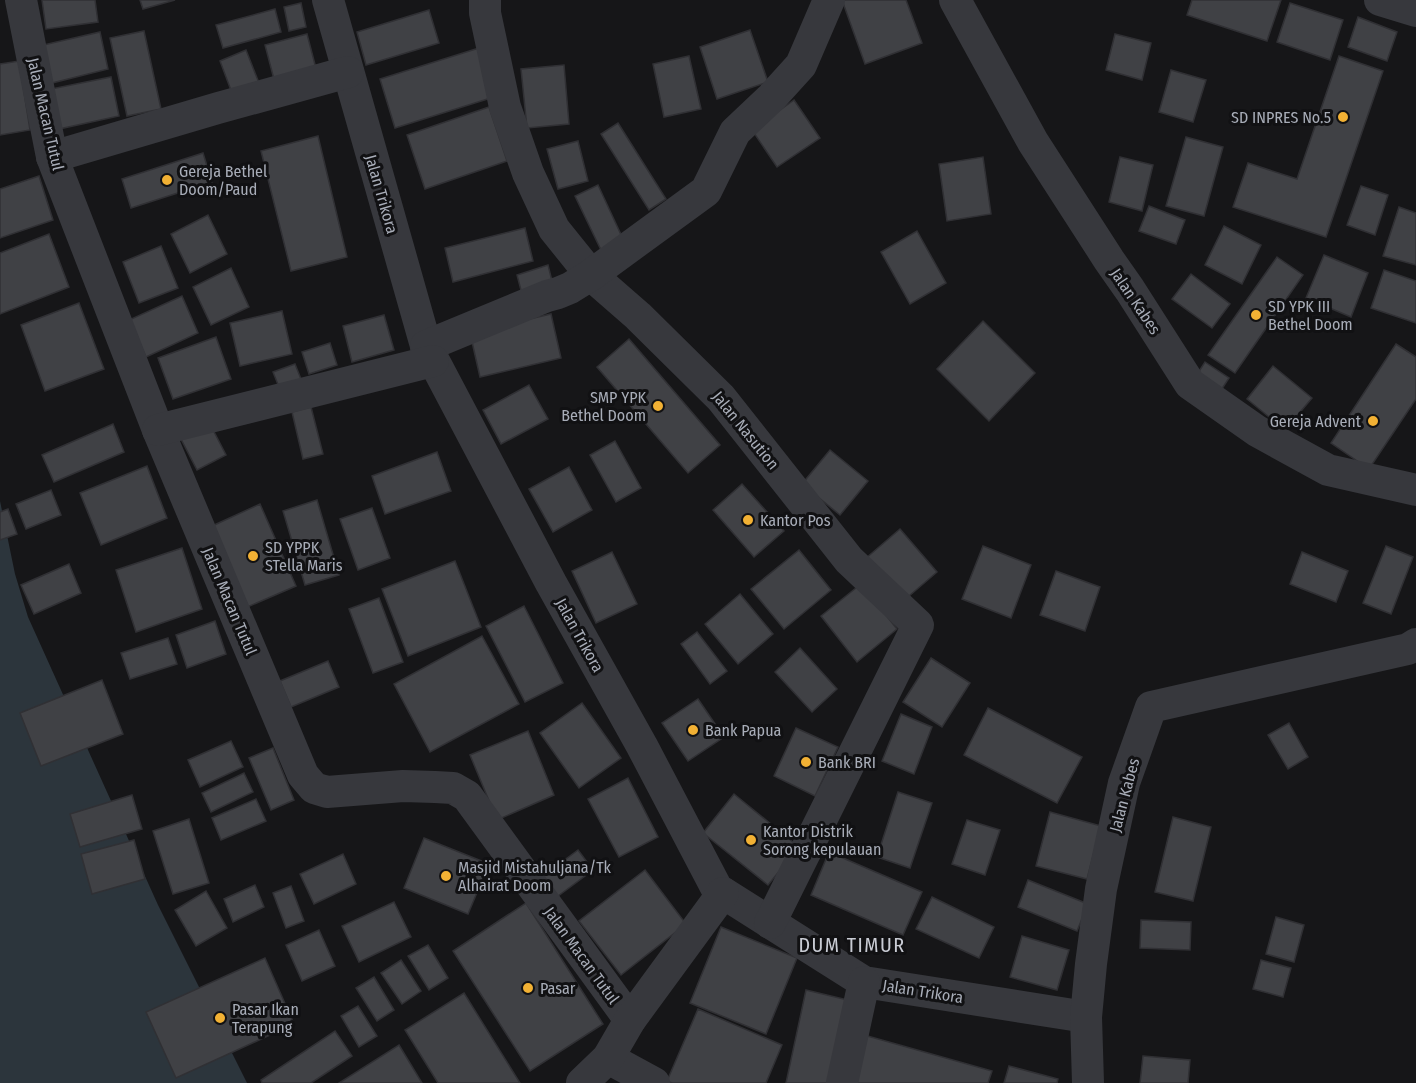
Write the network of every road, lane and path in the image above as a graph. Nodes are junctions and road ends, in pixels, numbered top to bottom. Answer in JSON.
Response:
{"nodes":[{"id":1,"x":21,"y":0,"type":"edge"},
{"id":2,"x":328,"y":0,"type":"edge"},
{"id":3,"x":485,"y":0,"type":"edge"},
{"id":4,"x":829,"y":0,"type":"edge"},
{"id":5,"x":955,"y":0,"type":"edge"},
{"id":6,"x":1380,"y":0,"type":"edge"},
{"id":7,"x":1416,"y":11,"type":"edge"},
{"id":8,"x":348,"y":72,"type":"junction"},
{"id":9,"x":52,"y":157,"type":"junction"},
{"id":10,"x":591,"y":275,"type":"junction"},
{"id":11,"x":429,"y":354,"type":"junction"},
{"id":12,"x":158,"y":430,"type":"junction"},
{"id":13,"x":1416,"y":490,"type":"edge"},
{"id":14,"x":1416,"y":644,"type":"edge"},
{"id":15,"x":723,"y":893,"type":"junction"},
{"id":16,"x":770,"y":923,"type":"junction"},
{"id":17,"x":864,"y":982,"type":"junction"},
{"id":18,"x":1086,"y":1017,"type":"junction"},
{"id":19,"x":630,"y":1020,"type":"junction"},
{"id":20,"x":608,"y":1058,"type":"junction"},
{"id":21,"x":582,"y":1083,"type":"edge"},
{"id":22,"x":654,"y":1083,"type":"edge"},
{"id":23,"x":842,"y":1083,"type":"edge"},
{"id":24,"x":1088,"y":1083,"type":"edge"}],
"edges":[{"from":1,"to":9,"type":"street","name":"Jalan Macan Tutul"},
{"from":2,"to":8,"type":"street","name":"Jalan Trikora"},
{"from":3,"to":10,"type":"street"},
{"from":4,"to":10,"type":"street"},
{"from":5,"to":13,"type":"street","name":"Jalan Kabes"},
{"from":6,"to":7,"type":"street"},
{"from":8,"to":9,"type":"street"},
{"from":8,"to":11,"type":"street","name":"Jalan Trikora"},
{"from":9,"to":12,"type":"street","name":"Jalan Macan Tutul"},
{"from":10,"to":11,"type":"street"},
{"from":10,"to":16,"type":"street","name":"Jalan Nasution"},
{"from":11,"to":12,"type":"street"},
{"from":11,"to":15,"type":"street","name":"Jalan Trikora"},
{"from":12,"to":19,"type":"street","name":"Jalan Macan Tutul"},
{"from":14,"to":18,"type":"street","name":"Jalan Kabes"},
{"from":15,"to":16,"type":"street","name":"Jalan Trikora"},
{"from":15,"to":19,"type":"street"},
{"from":16,"to":17,"type":"street","name":"Jalan Trikora"},
{"from":17,"to":18,"type":"street","name":"Jalan Trikora"},
{"from":17,"to":23,"type":"street"},
{"from":18,"to":24,"type":"street","name":"Jalan Kabes"},
{"from":19,"to":20,"type":"street"},
{"from":20,"to":21,"type":"street"},
{"from":20,"to":22,"type":"street"}]}
